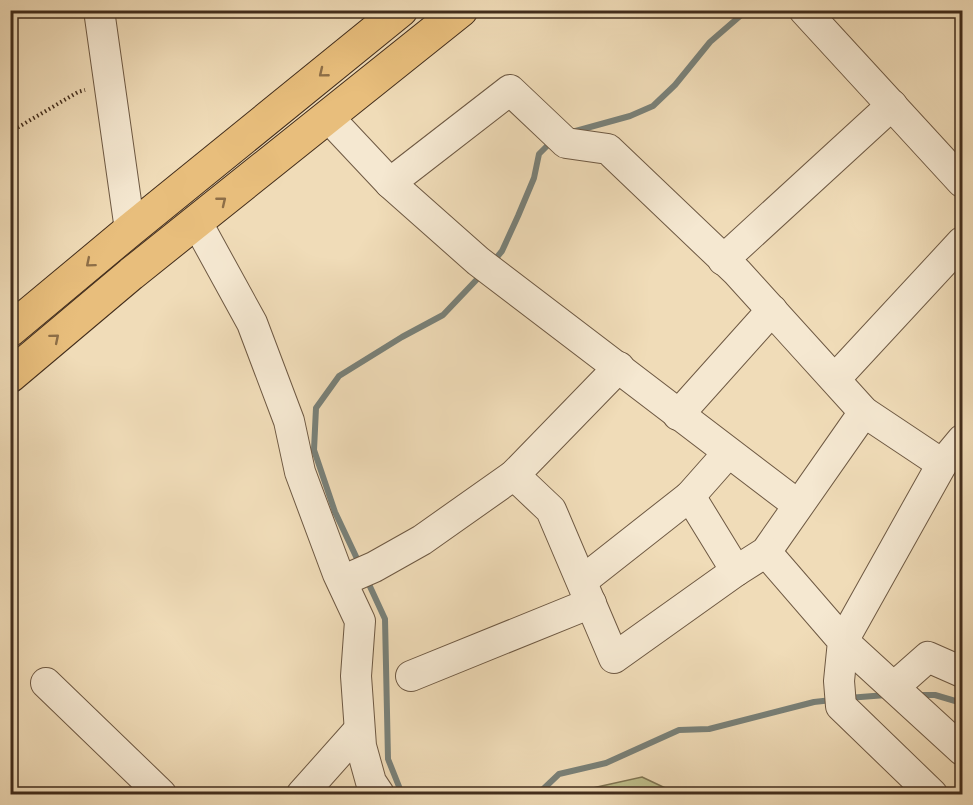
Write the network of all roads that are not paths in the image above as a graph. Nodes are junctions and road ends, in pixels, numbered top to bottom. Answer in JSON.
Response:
{"nodes":[{"id":1,"x":99,"y":10,"type":"edge"},
{"id":2,"x":461,"y":10,"type":"edge"},
{"id":3,"x":804,"y":10,"type":"edge"},
{"id":4,"x":394,"y":16,"type":"edge"},
{"id":5,"x":352,"y":49,"type":"junction"},
{"id":6,"x":411,"y":50,"type":"junction"},
{"id":7,"x":374,"y":80,"type":"junction"},
{"id":8,"x":892,"y":105,"type":"junction"},
{"id":9,"x":328,"y":117,"type":"junction"},
{"id":10,"x":961,"y":177,"type":"edge"},
{"id":11,"x":390,"y":183,"type":"junction"},
{"id":12,"x":196,"y":221,"type":"junction"},
{"id":13,"x":130,"y":230,"type":"junction"},
{"id":14,"x":963,"y":242,"type":"edge"},
{"id":15,"x":723,"y":260,"type":"junction"},
{"id":16,"x":772,"y":310,"type":"junction"},
{"id":17,"x":10,"y":330,"type":"edge"},
{"id":18,"x":619,"y":367,"type":"junction"},
{"id":19,"x":10,"y":376,"type":"edge"},
{"id":20,"x":835,"y":379,"type":"junction"},
{"id":21,"x":864,"y":412,"type":"junction"},
{"id":22,"x":678,"y":415,"type":"junction"},
{"id":23,"x":963,"y":440,"type":"edge"},
{"id":24,"x":728,"y":453,"type":"junction"},
{"id":25,"x":942,"y":464,"type":"junction"},
{"id":26,"x":514,"y":475,"type":"junction"},
{"id":27,"x":690,"y":496,"type":"junction"},
{"id":28,"x":798,"y":505,"type":"junction"},
{"id":29,"x":766,"y":552,"type":"junction"},
{"id":30,"x":736,"y":571,"type":"junction"},
{"id":31,"x":355,"y":575,"type":"junction"},
{"id":32,"x":587,"y":592,"type":"junction"},
{"id":33,"x":843,"y":641,"type":"junction"},
{"id":34,"x":963,"y":672,"type":"edge"},
{"id":35,"x":411,"y":676,"type":"dead end"},
{"id":36,"x":46,"y":683,"type":"dead end"},
{"id":37,"x":894,"y":687,"type":"junction"},
{"id":38,"x":359,"y":730,"type":"junction"},
{"id":39,"x":963,"y":750,"type":"edge"},
{"id":40,"x":161,"y":795,"type":"edge"},
{"id":41,"x":302,"y":795,"type":"edge"},
{"id":42,"x":379,"y":795,"type":"edge"},
{"id":43,"x":932,"y":795,"type":"edge"}],
"edges":[{"from":1,"to":13,"type":"street"},
{"from":2,"to":6,"type":"main road"},
{"from":3,"to":8,"type":"street"},
{"from":4,"to":5,"type":"main road"},
{"from":4,"to":6,"type":"main road"},
{"from":5,"to":7,"type":"main road"},
{"from":5,"to":13,"type":"main road","one_way":true},
{"from":6,"to":7,"type":"main road"},
{"from":7,"to":9,"type":"main road"},
{"from":8,"to":10,"type":"street"},
{"from":8,"to":15,"type":"street"},
{"from":9,"to":11,"type":"street"},
{"from":12,"to":9,"type":"main road","one_way":true},
{"from":11,"to":15,"type":"street"},
{"from":11,"to":18,"type":"street"},
{"from":19,"to":12,"type":"main road","one_way":true},
{"from":12,"to":31,"type":"street"},
{"from":13,"to":17,"type":"main road","one_way":true},
{"from":14,"to":20,"type":"street"},
{"from":15,"to":16,"type":"street"},
{"from":16,"to":20,"type":"street"},
{"from":16,"to":22,"type":"street"},
{"from":18,"to":22,"type":"street"},
{"from":18,"to":26,"type":"street"},
{"from":20,"to":21,"type":"street"},
{"from":21,"to":25,"type":"street"},
{"from":21,"to":28,"type":"street"},
{"from":22,"to":24,"type":"street"},
{"from":23,"to":25,"type":"street"},
{"from":24,"to":27,"type":"street"},
{"from":24,"to":28,"type":"street"},
{"from":25,"to":33,"type":"street"},
{"from":26,"to":31,"type":"street"},
{"from":26,"to":32,"type":"street"},
{"from":27,"to":30,"type":"street"},
{"from":27,"to":32,"type":"street"},
{"from":28,"to":29,"type":"street"},
{"from":29,"to":30,"type":"street"},
{"from":29,"to":33,"type":"street"},
{"from":30,"to":32,"type":"street"},
{"from":31,"to":38,"type":"street"},
{"from":32,"to":35,"type":"street"},
{"from":33,"to":37,"type":"street"},
{"from":33,"to":43,"type":"street"},
{"from":34,"to":37,"type":"street"},
{"from":36,"to":40,"type":"street"},
{"from":37,"to":39,"type":"street"},
{"from":38,"to":41,"type":"street"},
{"from":38,"to":42,"type":"street"}]}
